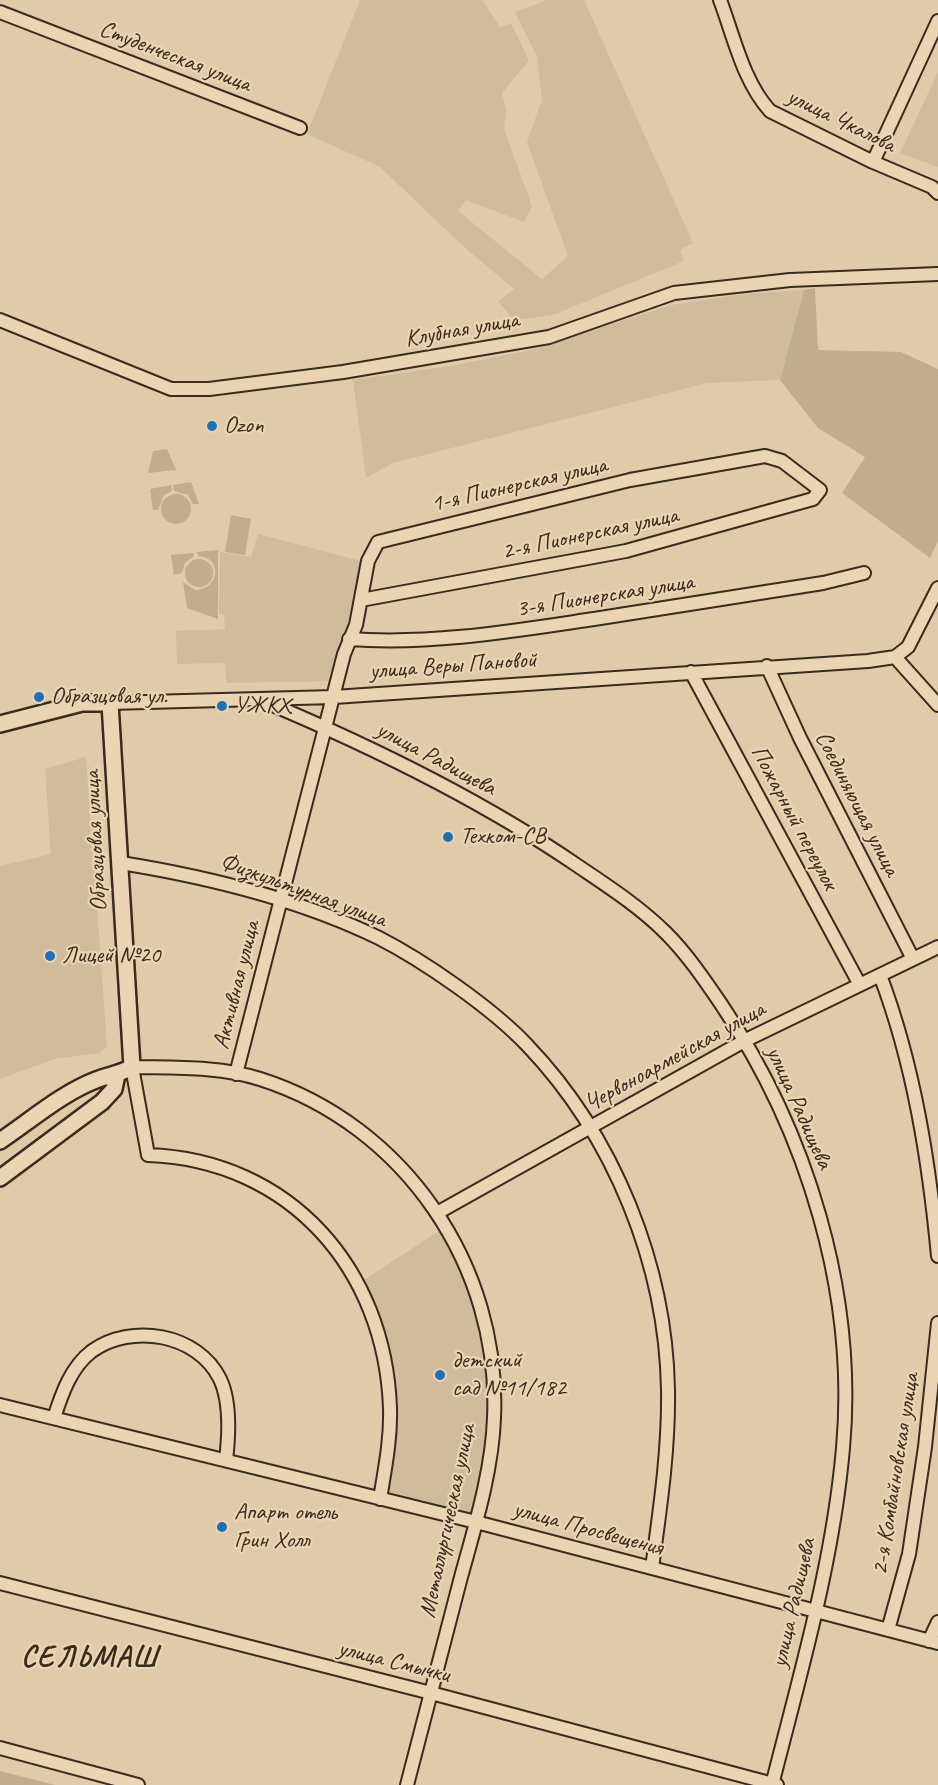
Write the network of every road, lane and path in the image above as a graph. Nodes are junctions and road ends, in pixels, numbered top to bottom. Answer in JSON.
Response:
{"nodes":[{"id":1,"x":720,"y":0,"type":"edge"},
{"id":2,"x":0,"y":12,"type":"edge"},
{"id":3,"x":938,"y":21,"type":"edge"},
{"id":4,"x":300,"y":128,"type":"dead end"},
{"id":5,"x":873,"y":162,"type":"junction"},
{"id":6,"x":938,"y":193,"type":"edge"},
{"id":7,"x":938,"y":274,"type":"edge"},
{"id":8,"x":0,"y":321,"type":"edge"},
{"id":9,"x":820,"y":490,"type":"joint"},
{"id":10,"x":864,"y":573,"type":"dead end"},
{"id":11,"x":938,"y":588,"type":"edge"},
{"id":12,"x":361,"y":600,"type":"junction"},
{"id":13,"x":934,"y":606,"type":"edge"},
{"id":14,"x":349,"y":639,"type":"junction"},
{"id":15,"x":895,"y":657,"type":"junction"},
{"id":16,"x":767,"y":666,"type":"junction"},
{"id":17,"x":691,"y":672,"type":"junction"},
{"id":18,"x":334,"y":697,"type":"junction"},
{"id":19,"x":261,"y":700,"type":"junction"},
{"id":20,"x":110,"y":703,"type":"junction"},
{"id":21,"x":938,"y":705,"type":"edge"},
{"id":22,"x":0,"y":724,"type":"edge"},
{"id":23,"x":326,"y":727,"type":"junction"},
{"id":24,"x":120,"y":863,"type":"junction"},
{"id":25,"x":281,"y":901,"type":"junction"},
{"id":26,"x":938,"y":947,"type":"edge"},
{"id":27,"x":913,"y":959,"type":"junction"},
{"id":28,"x":880,"y":975,"type":"junction"},
{"id":29,"x":860,"y":985,"type":"junction"},
{"id":30,"x":746,"y":1040,"type":"junction"},
{"id":31,"x":132,"y":1067,"type":"junction"},
{"id":32,"x":236,"y":1074,"type":"junction"},
{"id":33,"x":117,"y":1075,"type":"junction"},
{"id":34,"x":590,"y":1127,"type":"junction"},
{"id":35,"x":0,"y":1141,"type":"edge"},
{"id":36,"x":0,"y":1178,"type":"edge"},
{"id":37,"x":437,"y":1213,"type":"junction"},
{"id":38,"x":938,"y":1256,"type":"edge"},
{"id":39,"x":938,"y":1323,"type":"edge"},
{"id":40,"x":0,"y":1405,"type":"edge"},
{"id":41,"x":54,"y":1418,"type":"junction"},
{"id":42,"x":226,"y":1460,"type":"junction"},
{"id":43,"x":380,"y":1498,"type":"junction"},
{"id":44,"x":476,"y":1522,"type":"junction"},
{"id":45,"x":652,"y":1568,"type":"junction"},
{"id":46,"x":0,"y":1583,"type":"edge"},
{"id":47,"x":816,"y":1611,"type":"junction"},
{"id":48,"x":938,"y":1622,"type":"edge"},
{"id":49,"x":888,"y":1630,"type":"junction"},
{"id":50,"x":934,"y":1642,"type":"edge"},
{"id":51,"x":431,"y":1692,"type":"junction"},
{"id":52,"x":0,"y":1748,"type":"edge"},
{"id":53,"x":138,"y":1785,"type":"edge"},
{"id":54,"x":407,"y":1785,"type":"edge"},
{"id":55,"x":774,"y":1785,"type":"edge"}],
"edges":[{"from":1,"to":5,"type":"street","name":"улица Чкалова"},
{"from":2,"to":4,"type":"street","name":"Студенческая улица"},
{"from":3,"to":5,"type":"street"},
{"from":5,"to":6,"type":"street","name":"улица Чкалова"},
{"from":7,"to":8,"type":"street","name":"Клубная улица"},
{"from":9,"to":12,"type":"street","name":"2-я Пионерская улица"},
{"from":9,"to":12,"type":"street","name":"1-я Пионерская улица"},
{"from":10,"to":14,"type":"street","name":"3-я Пионерская улица"},
{"from":11,"to":13,"type":"street"},
{"from":12,"to":14,"type":"street","name":"1-я Пионерская улица"},
{"from":13,"to":15,"type":"street","name":"улица Веры Пановой"},
{"from":14,"to":18,"type":"street","name":"1-я Пионерская улица"},
{"from":15,"to":16,"type":"street","name":"улица Веры Пановой"},
{"from":15,"to":21,"type":"street"},
{"from":16,"to":17,"type":"street","name":"улица Веры Пановой"},
{"from":16,"to":27,"type":"street","name":"Соединяющая улица"},
{"from":17,"to":18,"type":"street","name":"улица Веры Пановой"},
{"from":17,"to":29,"type":"street","name":"Пожарный переулок"},
{"from":18,"to":19,"type":"street","name":"улица Веры Пановой"},
{"from":18,"to":23,"type":"street","name":"Активная улица"},
{"from":19,"to":20,"type":"street","name":"улица Веры Пановой"},
{"from":19,"to":23,"type":"street","name":"улица Радищева"},
{"from":20,"to":22,"type":"street","name":"улица Веры Пановой"},
{"from":20,"to":24,"type":"street","name":"Образцовая улица"},
{"from":23,"to":25,"type":"street","name":"Активная улица"},
{"from":23,"to":30,"type":"street","name":"улица Радищева"},
{"from":24,"to":25,"type":"street","name":"Физкультурная улица"},
{"from":24,"to":31,"type":"street","name":"Образцовая улица"},
{"from":25,"to":32,"type":"street","name":"Активная улица"},
{"from":25,"to":34,"type":"street","name":"Физкультурная улица"},
{"from":26,"to":27,"type":"street","name":"Червоноармейская улица"},
{"from":27,"to":28,"type":"street","name":"Червоноармейская улица"},
{"from":28,"to":29,"type":"street","name":"Червоноармейская улица"},
{"from":28,"to":38,"type":"street"},
{"from":29,"to":30,"type":"street","name":"Червоноармейская улица"},
{"from":30,"to":34,"type":"street","name":"Червоноармейская улица"},
{"from":30,"to":47,"type":"street","name":"улица Радищева"},
{"from":31,"to":32,"type":"street","name":"Металлургическая улица"},
{"from":31,"to":33,"type":"street","name":"Металлургическая улица"},
{"from":31,"to":43,"type":"street","name":"Образцовая улица"},
{"from":32,"to":37,"type":"street","name":"Металлургическая улица"},
{"from":33,"to":35,"type":"street","name":"Металлургическая улица"},
{"from":33,"to":36,"type":"street"},
{"from":34,"to":37,"type":"street","name":"Червоноармейская улица"},
{"from":34,"to":45,"type":"street","name":"Физкультурная улица"},
{"from":37,"to":44,"type":"street","name":"Металлургическая улица"},
{"from":39,"to":49,"type":"street","name":"2-я Комбайновская улица"},
{"from":40,"to":41,"type":"street","name":"улица Просвещения"},
{"from":41,"to":42,"type":"street","name":"улица Просвещения"},
{"from":41,"to":42,"type":"street"},
{"from":42,"to":43,"type":"street","name":"улица Просвещения"},
{"from":43,"to":44,"type":"street","name":"улица Просвещения"},
{"from":44,"to":45,"type":"street","name":"улица Просвещения"},
{"from":44,"to":51,"type":"street","name":"Металлургическая улица"},
{"from":45,"to":47,"type":"street","name":"улица Просвещения"},
{"from":46,"to":51,"type":"street","name":"улица Смычки"},
{"from":47,"to":49,"type":"street","name":"улица Просвещения"},
{"from":47,"to":55,"type":"street","name":"улица Радищева"},
{"from":48,"to":50,"type":"street"},
{"from":49,"to":50,"type":"street","name":"улица Просвещения"},
{"from":51,"to":54,"type":"street","name":"Металлургическая улица"},
{"from":51,"to":55,"type":"street","name":"улица Смычки"},
{"from":52,"to":53,"type":"street"}]}
